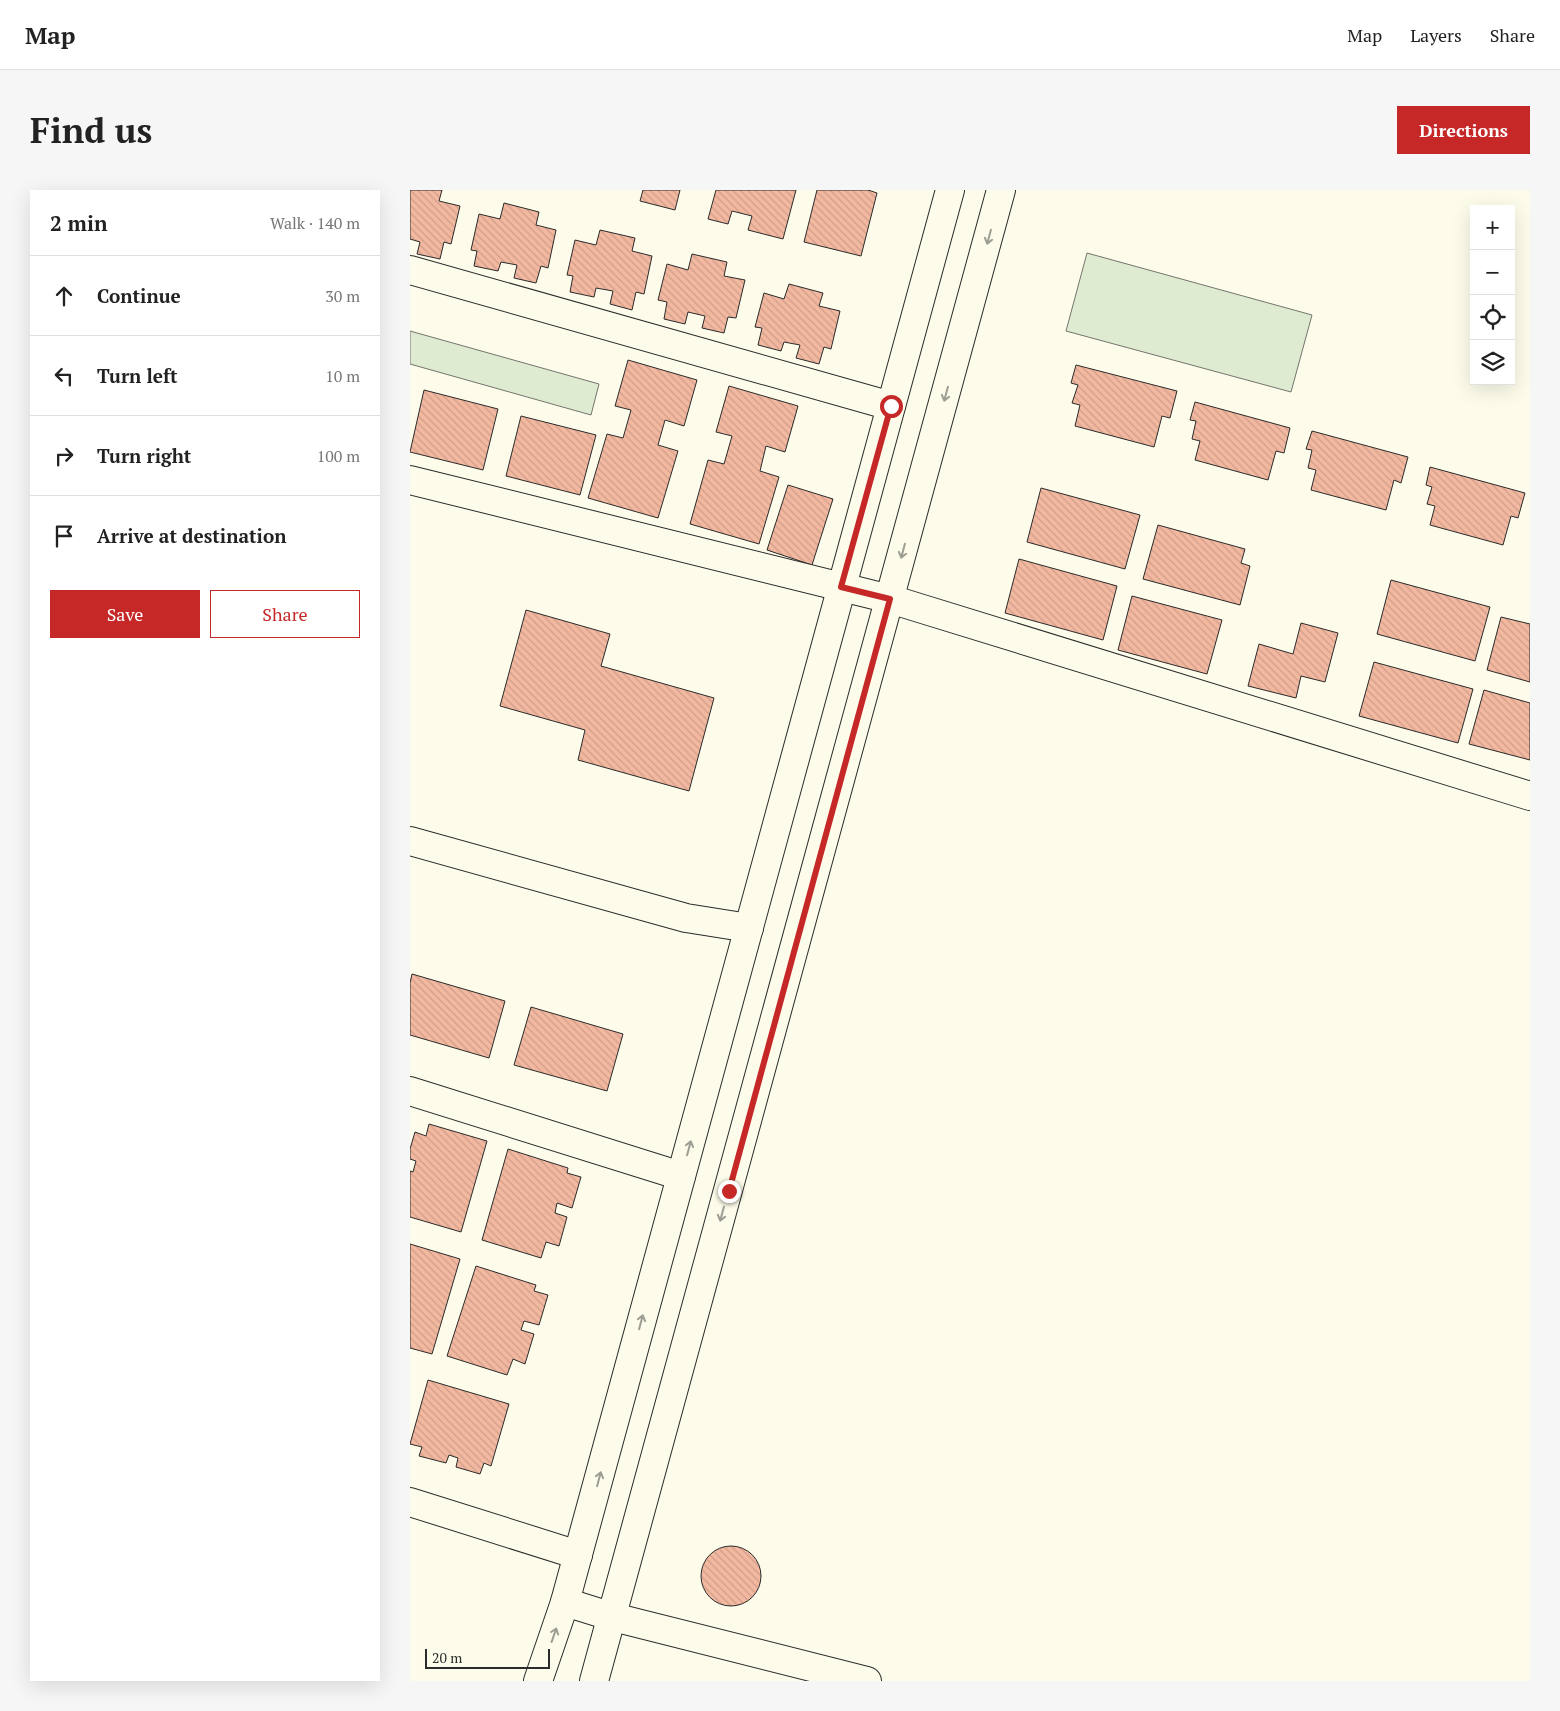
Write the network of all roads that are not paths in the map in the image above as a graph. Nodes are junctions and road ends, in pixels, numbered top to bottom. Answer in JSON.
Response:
{"nodes":[{"id":1,"x":950,"y":190,"type":"edge"},
{"id":2,"x":1001,"y":190,"type":"edge"},
{"id":3,"x":410,"y":270,"type":"edge"},
{"id":4,"x":891,"y":406,"type":"junction"},
{"id":5,"x":410,"y":480,"type":"edge"},
{"id":6,"x":841,"y":587,"type":"junction"},
{"id":7,"x":890,"y":599,"type":"junction"},
{"id":8,"x":1530,"y":796,"type":"edge"},
{"id":9,"x":410,"y":840,"type":"edge"},
{"id":10,"x":749,"y":928,"type":"junction"},
{"id":11,"x":410,"y":1090,"type":"edge"},
{"id":12,"x":681,"y":1176,"type":"junction"},
{"id":13,"x":410,"y":1502,"type":"edge"},
{"id":14,"x":578,"y":1555,"type":"junction"},
{"id":15,"x":565,"y":1602,"type":"junction"},
{"id":16,"x":613,"y":1617,"type":"junction"},
{"id":17,"x":538,"y":1681,"type":"edge"},
{"id":18,"x":594,"y":1681,"type":"edge"},
{"id":19,"x":867,"y":1681,"type":"edge"}],
"edges":[{"from":1,"to":4,"type":"street"},
{"from":2,"to":7,"type":"street","one_way":true},
{"from":3,"to":4,"type":"street"},
{"from":4,"to":6,"type":"street"},
{"from":5,"to":6,"type":"street"},
{"from":6,"to":7,"type":"street"},
{"from":6,"to":10,"type":"street"},
{"from":7,"to":8,"type":"street"},
{"from":7,"to":16,"type":"street","one_way":true},
{"from":9,"to":10,"type":"street"},
{"from":12,"to":10,"type":"street","one_way":true},
{"from":11,"to":12,"type":"street"},
{"from":14,"to":12,"type":"street","one_way":true},
{"from":13,"to":14,"type":"street"},
{"from":14,"to":15,"type":"street"},
{"from":15,"to":16,"type":"street"},
{"from":17,"to":15,"type":"street","one_way":true},
{"from":16,"to":18,"type":"street"},
{"from":16,"to":19,"type":"street"}]}
